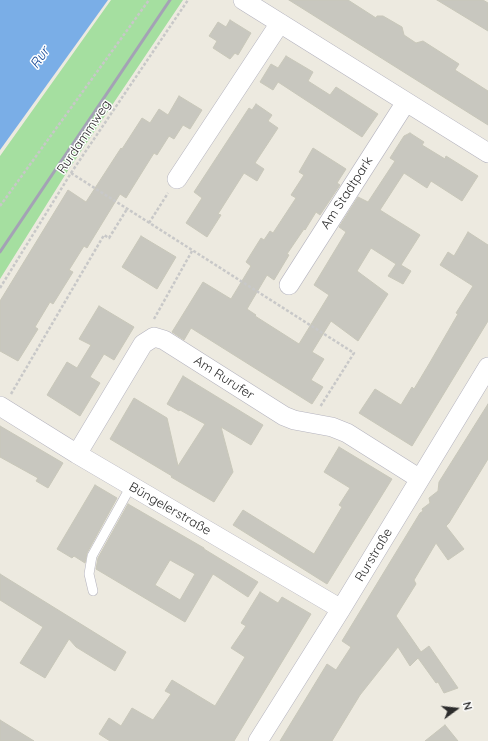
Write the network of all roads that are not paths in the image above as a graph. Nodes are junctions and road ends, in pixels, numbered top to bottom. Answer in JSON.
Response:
{"nodes":[{"id":1,"x":244,"y":0,"type":"edge"},
{"id":2,"x":280,"y":23,"type":"junction"},
{"id":3,"x":406,"y":102,"type":"junction"},
{"id":4,"x":488,"y":153,"type":"edge"},
{"id":5,"x":177,"y":179,"type":"road end"},
{"id":6,"x":289,"y":284,"type":"dead end"},
{"id":7,"x":488,"y":367,"type":"edge"},
{"id":8,"x":2,"y":407,"type":"edge"},
{"id":9,"x":76,"y":454,"type":"junction"},
{"id":10,"x":420,"y":479,"type":"junction"},
{"id":11,"x":131,"y":486,"type":"junction"},
{"id":12,"x":93,"y":591,"type":"dead end"},
{"id":13,"x":341,"y":609,"type":"junction"},
{"id":14,"x":258,"y":741,"type":"edge"}],
"edges":[{"from":1,"to":2,"type":"street"},
{"from":2,"to":3,"type":"street"},
{"from":2,"to":5,"type":"street"},
{"from":3,"to":4,"type":"street"},
{"from":3,"to":6,"type":"street","name":"Am Stadtpark"},
{"from":7,"to":10,"type":"street","name":"Rurstraße"},
{"from":8,"to":9,"type":"street","name":"Büngelerstraße"},
{"from":9,"to":10,"type":"street","name":"Am Rurufer"},
{"from":9,"to":11,"type":"street","name":"Büngelerstraße"},
{"from":10,"to":13,"type":"street","name":"Rurstraße"},
{"from":11,"to":12,"type":"lane"},
{"from":11,"to":13,"type":"street","name":"Büngelerstraße"},
{"from":13,"to":14,"type":"street","name":"Rurstraße"}]}
